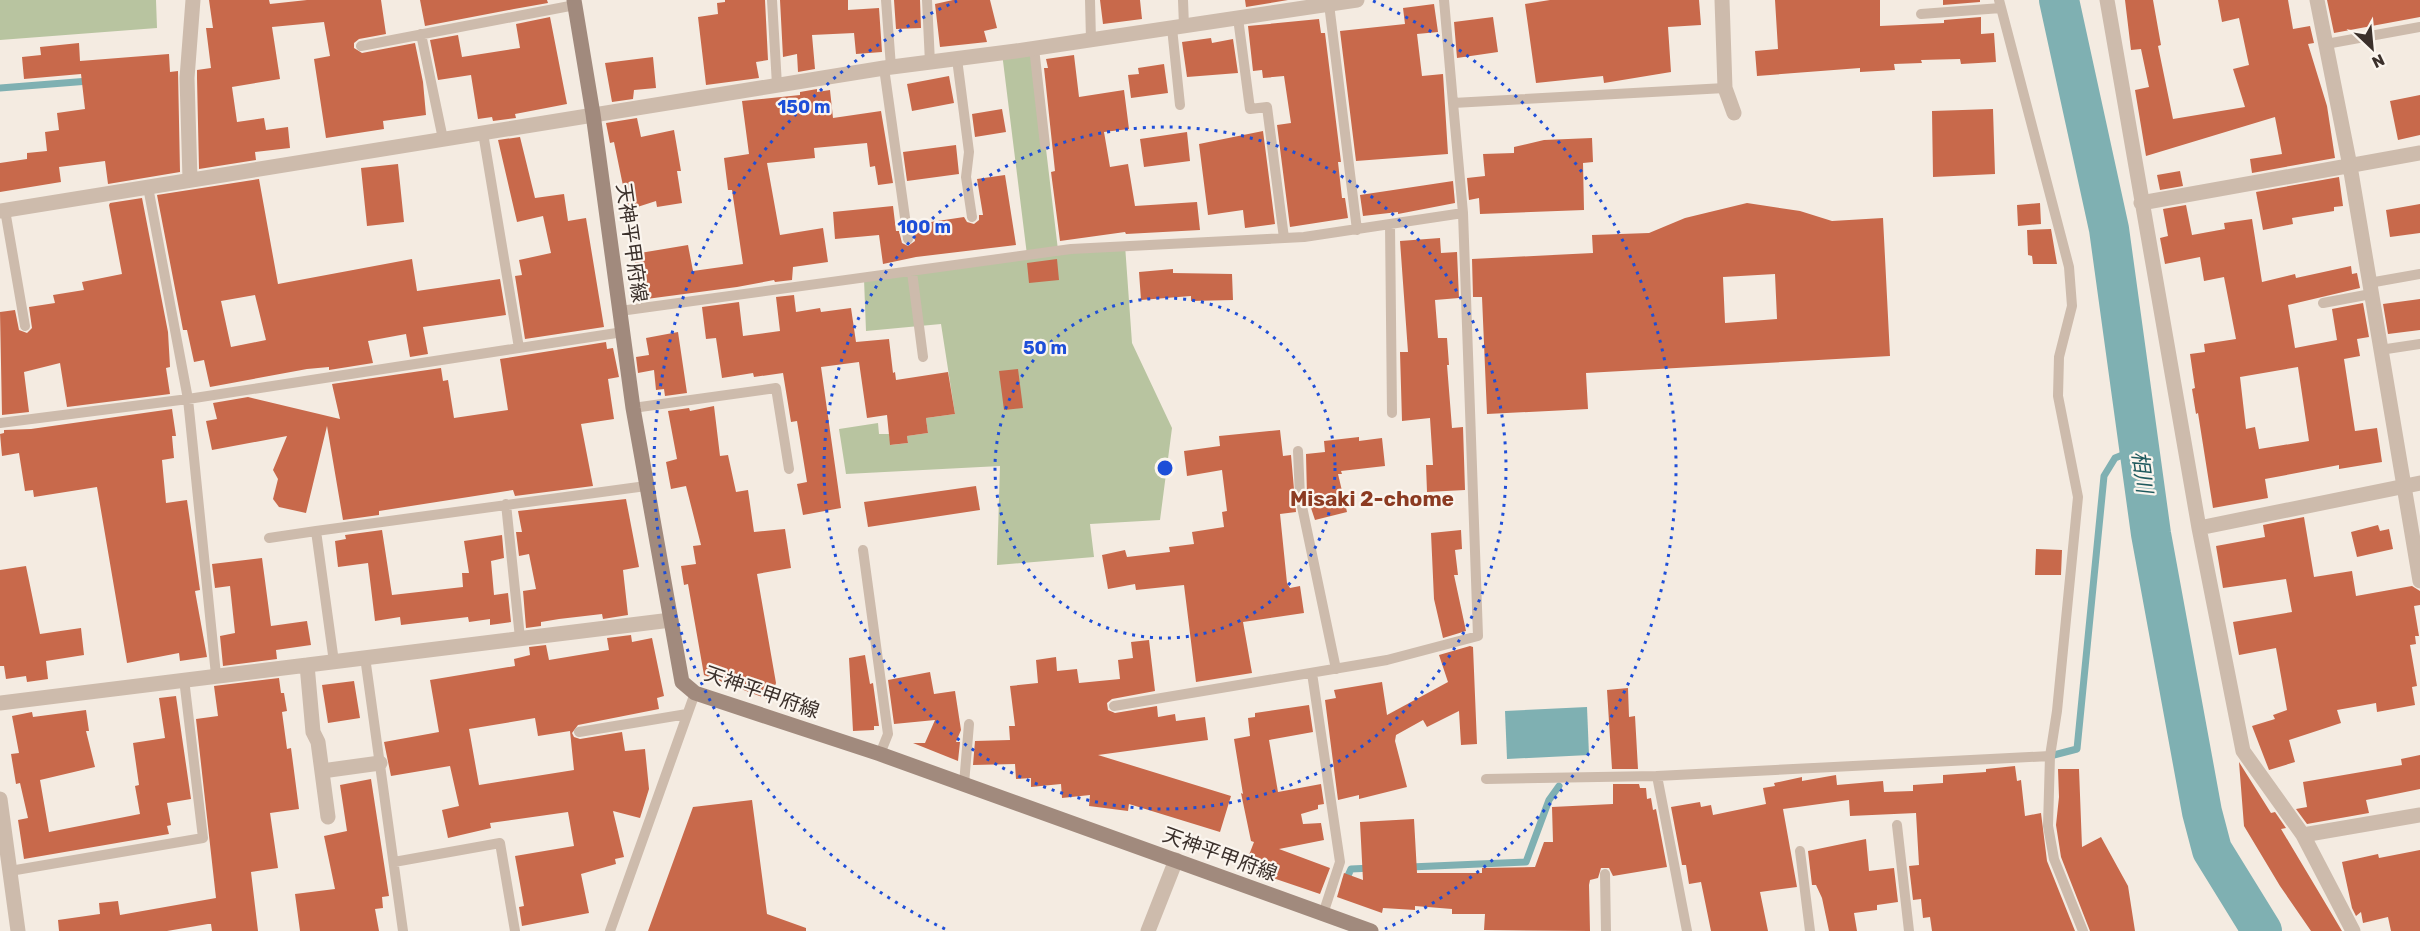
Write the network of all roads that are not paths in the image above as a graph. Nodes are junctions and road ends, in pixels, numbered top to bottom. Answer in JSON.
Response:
{"nodes":[{"id":1,"x":192,"y":0,"type":"edge"},
{"id":2,"x":772,"y":0,"type":"edge"},
{"id":3,"x":886,"y":0,"type":"edge"},
{"id":4,"x":927,"y":0,"type":"edge"},
{"id":5,"x":1090,"y":0,"type":"edge"},
{"id":6,"x":1183,"y":0,"type":"edge"},
{"id":7,"x":1357,"y":0,"type":"edge"},
{"id":8,"x":1444,"y":0,"type":"edge"},
{"id":9,"x":1722,"y":0,"type":"edge"},
{"id":10,"x":2106,"y":0,"type":"edge"},
{"id":11,"x":2317,"y":0,"type":"edge"},
{"id":12,"x":574,"y":2,"type":"edge"},
{"id":13,"x":1325,"y":3,"type":"edge"},
{"id":14,"x":2000,"y":4,"type":"edge"},
{"id":15,"x":1921,"y":14,"type":"dead end"},
{"id":16,"x":1238,"y":18,"type":"junction"},
{"id":17,"x":1178,"y":27,"type":"junction"},
{"id":18,"x":2420,"y":27,"type":"edge"},
{"id":19,"x":421,"y":34,"type":"junction"},
{"id":20,"x":1091,"y":40,"type":"junction"},
{"id":21,"x":2326,"y":44,"type":"junction"},
{"id":22,"x":361,"y":46,"type":"dead end"},
{"id":23,"x":1034,"y":48,"type":"junction"},
{"id":24,"x":957,"y":59,"type":"junction"},
{"id":25,"x":930,"y":63,"type":"junction"},
{"id":26,"x":888,"y":67,"type":"junction"},
{"id":27,"x":777,"y":85,"type":"junction"},
{"id":28,"x":1725,"y":88,"type":"junction"},
{"id":29,"x":1453,"y":103,"type":"junction"},
{"id":30,"x":1180,"y":105,"type":"dead end"},
{"id":31,"x":1734,"y":113,"type":"dead end"},
{"id":32,"x":593,"y":114,"type":"junction"},
{"id":33,"x":483,"y":133,"type":"junction"},
{"id":34,"x":443,"y":139,"type":"junction"},
{"id":35,"x":1045,"y":145,"type":"dead end"},
{"id":36,"x":2420,"y":153,"type":"edge"},
{"id":37,"x":2350,"y":166,"type":"junction"},
{"id":38,"x":190,"y":179,"type":"junction"},
{"id":39,"x":148,"y":187,"type":"junction"},
{"id":40,"x":2141,"y":203,"type":"junction"},
{"id":41,"x":2,"y":211,"type":"edge"},
{"id":42,"x":1463,"y":213,"type":"junction"},
{"id":43,"x":972,"y":217,"type":"dead end"},
{"id":44,"x":1390,"y":224,"type":"junction"},
{"id":45,"x":1357,"y":230,"type":"junction"},
{"id":46,"x":1284,"y":238,"type":"junction"},
{"id":47,"x":908,"y":239,"type":"dead end"},
{"id":48,"x":912,"y":272,"type":"junction"},
{"id":49,"x":2420,"y":274,"type":"edge"},
{"id":50,"x":2370,"y":289,"type":"junction"},
{"id":51,"x":2323,"y":303,"type":"dead end"},
{"id":52,"x":620,"y":311,"type":"junction"},
{"id":53,"x":25,"y":326,"type":"dead end"},
{"id":54,"x":622,"y":332,"type":"junction"},
{"id":55,"x":2420,"y":344,"type":"edge"},
{"id":56,"x":519,"y":348,"type":"junction"},
{"id":57,"x":2380,"y":350,"type":"junction"},
{"id":58,"x":923,"y":357,"type":"dead end"},
{"id":59,"x":188,"y":399,"type":"junction"},
{"id":60,"x":633,"y":408,"type":"junction"},
{"id":61,"x":1392,"y":413,"type":"dead end"},
{"id":62,"x":0,"y":423,"type":"edge"},
{"id":63,"x":1298,"y":451,"type":"dead end"},
{"id":64,"x":789,"y":469,"type":"dead end"},
{"id":65,"x":2420,"y":483,"type":"edge"},
{"id":66,"x":646,"y":486,"type":"junction"},
{"id":67,"x":2403,"y":486,"type":"junction"},
{"id":68,"x":506,"y":504,"type":"junction"},
{"id":69,"x":2199,"y":528,"type":"junction"},
{"id":70,"x":316,"y":531,"type":"junction"},
{"id":71,"x":269,"y":538,"type":"dead end"},
{"id":72,"x":863,"y":550,"type":"dead end"},
{"id":73,"x":2420,"y":581,"type":"edge"},
{"id":74,"x":671,"y":620,"type":"junction"},
{"id":75,"x":520,"y":639,"type":"junction"},
{"id":76,"x":365,"y":657,"type":"junction"},
{"id":77,"x":334,"y":662,"type":"junction"},
{"id":78,"x":307,"y":665,"type":"junction"},
{"id":79,"x":1336,"y":669,"type":"junction"},
{"id":80,"x":1312,"y":673,"type":"junction"},
{"id":81,"x":216,"y":675,"type":"junction"},
{"id":82,"x":184,"y":679,"type":"junction"},
{"id":83,"x":695,"y":693,"type":"junction"},
{"id":84,"x":0,"y":703,"type":"edge"},
{"id":85,"x":1114,"y":706,"type":"dead end"},
{"id":86,"x":687,"y":714,"type":"junction"},
{"id":87,"x":969,"y":724,"type":"dead end"},
{"id":88,"x":579,"y":732,"type":"dead end"},
{"id":89,"x":879,"y":754,"type":"junction"},
{"id":90,"x":2050,"y":756,"type":"junction"},
{"id":91,"x":380,"y":763,"type":"junction"},
{"id":92,"x":321,"y":771,"type":"junction"},
{"id":93,"x":1657,"y":776,"type":"junction"},
{"id":94,"x":1486,"y":779,"type":"dead end"},
{"id":95,"x":964,"y":784,"type":"junction"},
{"id":96,"x":0,"y":799,"type":"edge"},
{"id":97,"x":2420,"y":816,"type":"edge"},
{"id":98,"x":328,"y":817,"type":"dead end"},
{"id":99,"x":1897,"y":825,"type":"dead end"},
{"id":100,"x":2303,"y":835,"type":"junction"},
{"id":101,"x":1800,"y":851,"type":"dead end"},
{"id":102,"x":1176,"y":860,"type":"junction"},
{"id":103,"x":394,"y":861,"type":"junction"},
{"id":104,"x":1605,"y":874,"type":"dead end"},
{"id":105,"x":7,"y":875,"type":"edge"},
{"id":106,"x":1323,"y":914,"type":"junction"},
{"id":107,"x":18,"y":931,"type":"edge"},
{"id":108,"x":403,"y":931,"type":"edge"},
{"id":109,"x":515,"y":931,"type":"edge"},
{"id":110,"x":610,"y":931,"type":"edge"},
{"id":111,"x":1148,"y":931,"type":"edge"},
{"id":112,"x":1371,"y":931,"type":"edge"},
{"id":113,"x":1606,"y":931,"type":"edge"},
{"id":114,"x":1687,"y":931,"type":"edge"},
{"id":115,"x":1810,"y":931,"type":"edge"},
{"id":116,"x":1909,"y":931,"type":"edge"},
{"id":117,"x":2083,"y":931,"type":"edge"},
{"id":118,"x":2353,"y":931,"type":"edge"}],
"edges":[{"from":1,"to":38,"type":"street"},
{"from":2,"to":27,"type":"lane"},
{"from":3,"to":26,"type":"lane"},
{"from":4,"to":25,"type":"lane"},
{"from":5,"to":20,"type":"lane"},
{"from":6,"to":17,"type":"lane"},
{"from":7,"to":13,"type":"street"},
{"from":8,"to":29,"type":"lane"},
{"from":9,"to":28,"type":"street"},
{"from":10,"to":40,"type":"street"},
{"from":11,"to":21,"type":"street"},
{"from":12,"to":19,"type":"lane"},
{"from":12,"to":32,"type":"main road","name":"天神平甲府線"},
{"from":13,"to":16,"type":"street"},
{"from":13,"to":45,"type":"lane"},
{"from":14,"to":15,"type":"lane"},
{"from":14,"to":90,"type":"lane"},
{"from":16,"to":17,"type":"street"},
{"from":16,"to":46,"type":"lane"},
{"from":17,"to":20,"type":"street"},
{"from":17,"to":30,"type":"lane"},
{"from":18,"to":21,"type":"lane"},
{"from":19,"to":22,"type":"lane"},
{"from":19,"to":34,"type":"lane"},
{"from":20,"to":23,"type":"street"},
{"from":21,"to":37,"type":"street"},
{"from":23,"to":24,"type":"street"},
{"from":23,"to":35,"type":"lane"},
{"from":24,"to":25,"type":"street"},
{"from":24,"to":43,"type":"lane"},
{"from":25,"to":26,"type":"street"},
{"from":26,"to":27,"type":"street"},
{"from":26,"to":47,"type":"lane"},
{"from":27,"to":32,"type":"street"},
{"from":28,"to":29,"type":"lane"},
{"from":28,"to":31,"type":"street"},
{"from":29,"to":42,"type":"lane"},
{"from":32,"to":33,"type":"street"},
{"from":32,"to":52,"type":"main road","name":"天神平甲府線"},
{"from":33,"to":34,"type":"street"},
{"from":33,"to":56,"type":"lane"},
{"from":34,"to":38,"type":"street"},
{"from":36,"to":37,"type":"street"},
{"from":37,"to":40,"type":"street"},
{"from":37,"to":50,"type":"street"},
{"from":38,"to":39,"type":"street"},
{"from":39,"to":41,"type":"street"},
{"from":39,"to":59,"type":"lane"},
{"from":40,"to":69,"type":"street"},
{"from":41,"to":53,"type":"lane"},
{"from":42,"to":44,"type":"lane"},
{"from":42,"to":79,"type":"lane"},
{"from":44,"to":45,"type":"lane"},
{"from":44,"to":61,"type":"lane"},
{"from":45,"to":46,"type":"lane"},
{"from":46,"to":48,"type":"lane"},
{"from":48,"to":52,"type":"lane"},
{"from":48,"to":58,"type":"lane"},
{"from":49,"to":50,"type":"lane"},
{"from":50,"to":51,"type":"lane"},
{"from":50,"to":57,"type":"street"},
{"from":52,"to":54,"type":"main road","name":"天神平甲府線"},
{"from":54,"to":56,"type":"lane"},
{"from":54,"to":60,"type":"main road","name":"天神平甲府線"},
{"from":55,"to":57,"type":"lane"},
{"from":56,"to":59,"type":"lane"},
{"from":57,"to":67,"type":"street"},
{"from":59,"to":62,"type":"lane"},
{"from":59,"to":81,"type":"lane"},
{"from":60,"to":64,"type":"lane"},
{"from":60,"to":66,"type":"main road","name":"天神平甲府線"},
{"from":63,"to":79,"type":"lane"},
{"from":65,"to":67,"type":"street"},
{"from":66,"to":68,"type":"lane"},
{"from":66,"to":74,"type":"main road","name":"天神平甲府線"},
{"from":67,"to":69,"type":"street"},
{"from":67,"to":73,"type":"street"},
{"from":68,"to":70,"type":"lane"},
{"from":68,"to":75,"type":"lane"},
{"from":69,"to":100,"type":"street"},
{"from":70,"to":71,"type":"lane"},
{"from":70,"to":77,"type":"lane"},
{"from":72,"to":89,"type":"lane"},
{"from":74,"to":75,"type":"street"},
{"from":74,"to":83,"type":"main road","name":"天神平甲府線"},
{"from":75,"to":76,"type":"street"},
{"from":76,"to":77,"type":"street"},
{"from":76,"to":91,"type":"lane"},
{"from":77,"to":78,"type":"street"},
{"from":78,"to":81,"type":"street"},
{"from":78,"to":92,"type":"street"},
{"from":79,"to":80,"type":"lane"},
{"from":80,"to":85,"type":"lane"},
{"from":80,"to":106,"type":"lane"},
{"from":81,"to":82,"type":"street"},
{"from":82,"to":84,"type":"street"},
{"from":82,"to":105,"type":"lane"},
{"from":83,"to":86,"type":"lane"},
{"from":83,"to":89,"type":"main road","name":"天神平甲府線"},
{"from":86,"to":88,"type":"lane"},
{"from":86,"to":110,"type":"lane"},
{"from":87,"to":95,"type":"lane"},
{"from":89,"to":95,"type":"main road","name":"天神平甲府線"},
{"from":90,"to":93,"type":"lane"},
{"from":90,"to":117,"type":"lane"},
{"from":91,"to":92,"type":"street"},
{"from":91,"to":103,"type":"lane"},
{"from":92,"to":98,"type":"street"},
{"from":93,"to":94,"type":"lane"},
{"from":93,"to":114,"type":"lane"},
{"from":95,"to":102,"type":"main road","name":"天神平甲府線"},
{"from":96,"to":105,"type":"street"},
{"from":97,"to":100,"type":"street"},
{"from":99,"to":116,"type":"lane"},
{"from":100,"to":118,"type":"street"},
{"from":101,"to":115,"type":"lane"},
{"from":102,"to":106,"type":"main road","name":"天神平甲府線"},
{"from":102,"to":111,"type":"street"},
{"from":103,"to":108,"type":"lane"},
{"from":103,"to":109,"type":"lane"},
{"from":104,"to":113,"type":"lane"},
{"from":105,"to":107,"type":"street"},
{"from":106,"to":112,"type":"main road","name":"天神平甲府線"}]}
